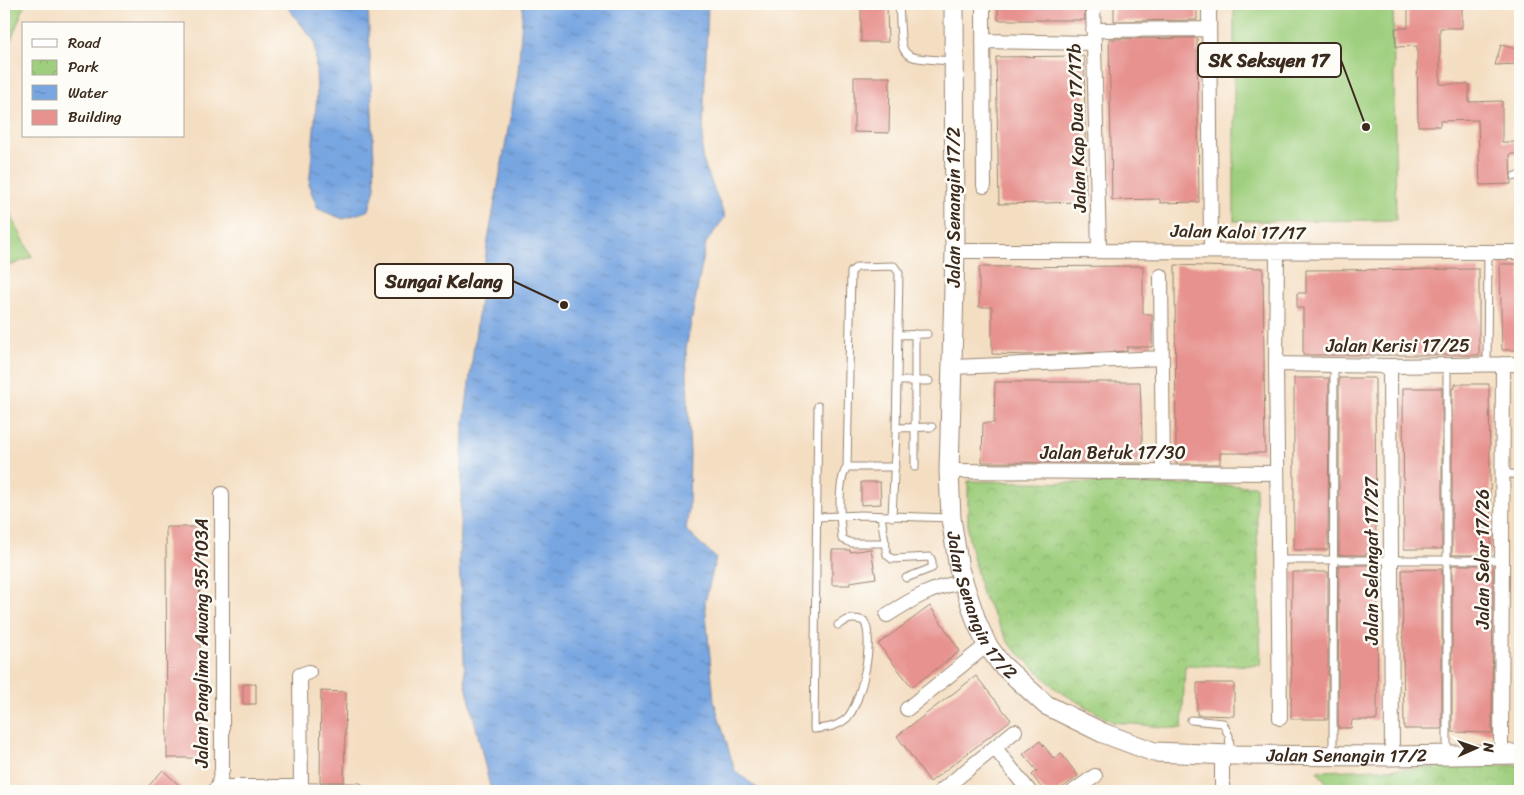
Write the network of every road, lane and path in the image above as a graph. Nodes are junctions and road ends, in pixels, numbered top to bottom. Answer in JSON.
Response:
{"nodes":[{"id":1,"x":899,"y":4,"type":"edge"},
{"id":2,"x":954,"y":4,"type":"edge"},
{"id":3,"x":984,"y":4,"type":"edge"},
{"id":4,"x":1093,"y":4,"type":"edge"},
{"id":5,"x":1209,"y":4,"type":"edge"},
{"id":6,"x":1209,"y":29,"type":"junction"},
{"id":7,"x":1093,"y":36,"type":"junction"},
{"id":8,"x":983,"y":41,"type":"junction"},
{"id":9,"x":953,"y":61,"type":"junction"},
{"id":10,"x":984,"y":186,"type":"dead end"},
{"id":11,"x":1099,"y":250,"type":"junction"},
{"id":12,"x":1211,"y":250,"type":"junction"},
{"id":13,"x":955,"y":251,"type":"junction"},
{"id":14,"x":1277,"y":252,"type":"junction"},
{"id":15,"x":1488,"y":252,"type":"junction"},
{"id":16,"x":1520,"y":252,"type":"edge"},
{"id":17,"x":1161,"y":276,"type":"dead end"},
{"id":18,"x":915,"y":334,"type":"junction"},
{"id":19,"x":927,"y":334,"type":"dead end"},
{"id":20,"x":898,"y":335,"type":"junction"},
{"id":21,"x":1162,"y":358,"type":"junction"},
{"id":22,"x":1276,"y":364,"type":"junction"},
{"id":23,"x":1487,"y":364,"type":"junction"},
{"id":24,"x":1503,"y":364,"type":"junction"},
{"id":25,"x":1520,"y":364,"type":"edge"},
{"id":26,"x":1334,"y":365,"type":"junction"},
{"id":27,"x":1447,"y":365,"type":"junction"},
{"id":28,"x":1390,"y":366,"type":"junction"},
{"id":29,"x":953,"y":367,"type":"junction"},
{"id":30,"x":897,"y":381,"type":"junction"},
{"id":31,"x":917,"y":381,"type":"junction"},
{"id":32,"x":929,"y":381,"type":"dead end"},
{"id":33,"x":818,"y":406,"type":"dead end"},
{"id":34,"x":916,"y":427,"type":"junction"},
{"id":35,"x":932,"y":427,"type":"dead end"},
{"id":36,"x":896,"y":428,"type":"junction"},
{"id":37,"x":847,"y":467,"type":"junction"},
{"id":38,"x":894,"y":467,"type":"junction"},
{"id":39,"x":915,"y":467,"type":"dead end"},
{"id":40,"x":949,"y":471,"type":"junction"},
{"id":41,"x":1163,"y":471,"type":"junction"},
{"id":42,"x":1278,"y":473,"type":"junction"},
{"id":43,"x":1502,"y":473,"type":"junction"},
{"id":44,"x":1520,"y":475,"type":"edge"},
{"id":45,"x":222,"y":494,"type":"dead end"},
{"id":46,"x":840,"y":516,"type":"junction"},
{"id":47,"x":881,"y":516,"type":"junction"},
{"id":48,"x":818,"y":517,"type":"junction"},
{"id":49,"x":892,"y":517,"type":"junction"},
{"id":50,"x":951,"y":518,"type":"junction"},
{"id":51,"x":886,"y":543,"type":"junction"},
{"id":52,"x":1278,"y":560,"type":"junction"},
{"id":53,"x":1335,"y":560,"type":"junction"},
{"id":54,"x":1390,"y":560,"type":"junction"},
{"id":55,"x":1447,"y":560,"type":"junction"},
{"id":56,"x":1502,"y":560,"type":"junction"},
{"id":57,"x":906,"y":578,"type":"dead end"},
{"id":58,"x":962,"y":582,"type":"junction"},
{"id":59,"x":887,"y":615,"type":"dead end"},
{"id":60,"x":838,"y":625,"type":"dead end"},
{"id":61,"x":987,"y":645,"type":"junction"},
{"id":62,"x":309,"y":672,"type":"dead end"},
{"id":63,"x":907,"y":709,"type":"dead end"},
{"id":64,"x":1280,"y":718,"type":"dead end"},
{"id":65,"x":1191,"y":720,"type":"dead end"},
{"id":66,"x":1015,"y":731,"type":"dead end"},
{"id":67,"x":995,"y":748,"type":"junction"},
{"id":68,"x":1501,"y":754,"type":"junction"},
{"id":69,"x":1520,"y":754,"type":"edge"},
{"id":70,"x":1227,"y":755,"type":"junction"},
{"id":71,"x":1333,"y":755,"type":"junction"},
{"id":72,"x":1447,"y":755,"type":"junction"},
{"id":73,"x":1392,"y":756,"type":"junction"},
{"id":74,"x":1095,"y":776,"type":"dead end"},
{"id":75,"x":359,"y":787,"type":"dead end"},
{"id":76,"x":216,"y":789,"type":"edge"},
{"id":77,"x":301,"y":789,"type":"edge"},
{"id":78,"x":941,"y":791,"type":"edge"},
{"id":79,"x":1029,"y":791,"type":"edge"},
{"id":80,"x":1074,"y":791,"type":"edge"},
{"id":81,"x":1222,"y":791,"type":"edge"}],
"edges":[{"from":1,"to":9,"type":"lane"},
{"from":2,"to":9,"type":"street","name":"Jalan Senangin 17/2"},
{"from":3,"to":8,"type":"street"},
{"from":4,"to":7,"type":"street","name":"Jalan Kap Dua 17/17b"},
{"from":5,"to":6,"type":"street"},
{"from":6,"to":7,"type":"street"},
{"from":6,"to":12,"type":"street"},
{"from":7,"to":8,"type":"street"},
{"from":7,"to":11,"type":"street","name":"Jalan Kap Dua 17/17b"},
{"from":8,"to":10,"type":"street"},
{"from":9,"to":13,"type":"street","name":"Jalan Senangin 17/2"},
{"from":11,"to":12,"type":"street","name":"Jalan Kaloi 17/17"},
{"from":11,"to":13,"type":"street","name":"Jalan Kaloi 17/17"},
{"from":12,"to":14,"type":"street","name":"Jalan Kaloi 17/17"},
{"from":13,"to":29,"type":"street","name":"Jalan Senangin 17/2"},
{"from":14,"to":15,"type":"street","name":"Jalan Kaloi 17/17"},
{"from":14,"to":22,"type":"street"},
{"from":15,"to":16,"type":"street","name":"Jalan Kaloi 17/17"},
{"from":15,"to":23,"type":"lane"},
{"from":17,"to":21,"type":"street"},
{"from":18,"to":19,"type":"lane"},
{"from":18,"to":20,"type":"lane"},
{"from":18,"to":31,"type":"lane"},
{"from":20,"to":30,"type":"lane"},
{"from":20,"to":37,"type":"lane"},
{"from":21,"to":29,"type":"street"},
{"from":21,"to":41,"type":"street"},
{"from":22,"to":26,"type":"street","name":"Jalan Kerisi 17/25"},
{"from":22,"to":42,"type":"street"},
{"from":23,"to":24,"type":"street","name":"Jalan Kerisi 17/25"},
{"from":23,"to":27,"type":"street","name":"Jalan Kerisi 17/25"},
{"from":24,"to":25,"type":"street","name":"Jalan Kerisi 17/25"},
{"from":24,"to":43,"type":"street","name":"Jalan Selar 17/26"},
{"from":26,"to":28,"type":"street","name":"Jalan Kerisi 17/25"},
{"from":26,"to":53,"type":"lane"},
{"from":27,"to":28,"type":"street","name":"Jalan Kerisi 17/25"},
{"from":27,"to":55,"type":"lane"},
{"from":28,"to":54,"type":"street","name":"Jalan Selangat 17/27"},
{"from":29,"to":40,"type":"street","name":"Jalan Senangin 17/2"},
{"from":30,"to":31,"type":"lane"},
{"from":30,"to":36,"type":"lane"},
{"from":31,"to":32,"type":"lane"},
{"from":31,"to":34,"type":"lane"},
{"from":33,"to":48,"type":"lane"},
{"from":34,"to":35,"type":"lane"},
{"from":34,"to":36,"type":"lane"},
{"from":34,"to":39,"type":"lane"},
{"from":36,"to":38,"type":"lane"},
{"from":37,"to":38,"type":"lane"},
{"from":37,"to":46,"type":"lane"},
{"from":38,"to":49,"type":"lane"},
{"from":40,"to":41,"type":"street","name":"Jalan Betuk 17/30"},
{"from":40,"to":50,"type":"street","name":"Jalan Senangin 17/2"},
{"from":41,"to":42,"type":"street","name":"Jalan Betuk 17/30"},
{"from":42,"to":52,"type":"street"},
{"from":43,"to":44,"type":"lane"},
{"from":43,"to":56,"type":"street","name":"Jalan Selar 17/26"},
{"from":45,"to":76,"type":"street","name":"Jalan Panglima Awang 35/103A"},
{"from":46,"to":47,"type":"lane"},
{"from":46,"to":48,"type":"lane"},
{"from":46,"to":51,"type":"lane"},
{"from":47,"to":49,"type":"lane"},
{"from":47,"to":51,"type":"lane"},
{"from":48,"to":60,"type":"lane"},
{"from":49,"to":50,"type":"lane"},
{"from":50,"to":58,"type":"street","name":"Jalan Senangin 17/2"},
{"from":51,"to":57,"type":"lane"},
{"from":52,"to":53,"type":"lane"},
{"from":52,"to":64,"type":"street"},
{"from":53,"to":54,"type":"lane"},
{"from":53,"to":71,"type":"lane"},
{"from":54,"to":55,"type":"lane"},
{"from":54,"to":73,"type":"street","name":"Jalan Selangat 17/27"},
{"from":55,"to":56,"type":"lane"},
{"from":55,"to":72,"type":"lane"},
{"from":56,"to":68,"type":"street","name":"Jalan Selar 17/26"},
{"from":58,"to":59,"type":"street"},
{"from":58,"to":61,"type":"street","name":"Jalan Senangin 17/2"},
{"from":61,"to":63,"type":"street"},
{"from":61,"to":70,"type":"street","name":"Jalan Senangin 17/2"},
{"from":62,"to":77,"type":"street"},
{"from":65,"to":70,"type":"lane"},
{"from":66,"to":67,"type":"street"},
{"from":67,"to":78,"type":"street"},
{"from":67,"to":79,"type":"street"},
{"from":68,"to":69,"type":"street","name":"Jalan Senangin 17/2"},
{"from":68,"to":72,"type":"street","name":"Jalan Senangin 17/2"},
{"from":70,"to":71,"type":"street","name":"Jalan Senangin 17/2"},
{"from":70,"to":81,"type":"street"},
{"from":71,"to":73,"type":"street","name":"Jalan Senangin 17/2"},
{"from":72,"to":73,"type":"street","name":"Jalan Senangin 17/2"},
{"from":74,"to":80,"type":"street"},
{"from":75,"to":77,"type":"lane"},
{"from":76,"to":77,"type":"street"}]}
